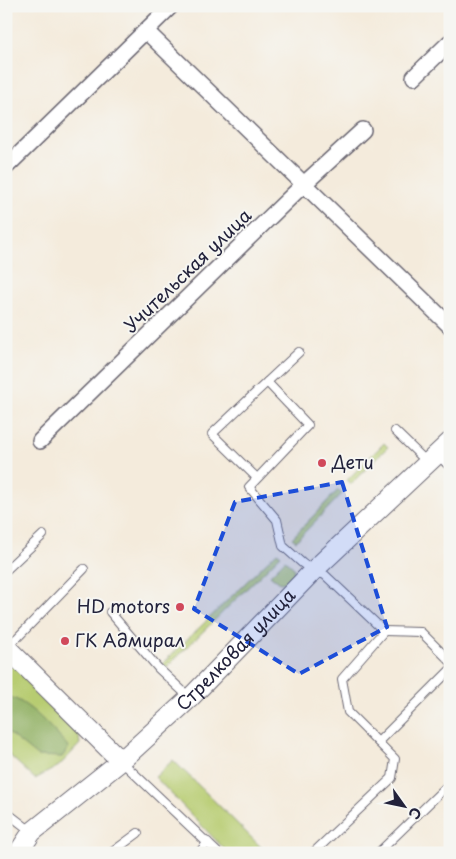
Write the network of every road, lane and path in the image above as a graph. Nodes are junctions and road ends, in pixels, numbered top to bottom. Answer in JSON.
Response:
{"nodes":[{"id":1,"x":171,"y":6,"type":"edge"},
{"id":2,"x":146,"y":31,"type":"junction"},
{"id":3,"x":450,"y":42,"type":"edge"},
{"id":4,"x":414,"y":77,"type":"dead end"},
{"id":5,"x":363,"y":130,"type":"dead end"},
{"id":6,"x":6,"y":168,"type":"edge"},
{"id":7,"x":304,"y":184,"type":"junction"},
{"id":8,"x":450,"y":326,"type":"edge"},
{"id":9,"x":299,"y":352,"type":"dead end"},
{"id":10,"x":268,"y":382,"type":"junction"},
{"id":11,"x":395,"y":431,"type":"dead end"},
{"id":12,"x":40,"y":441,"type":"dead end"},
{"id":13,"x":441,"y":457,"type":"edge"},
{"id":14,"x":256,"y":478,"type":"junction"},
{"id":15,"x":42,"y":535,"type":"dead end"},
{"id":16,"x":84,"y":569,"type":"dead end"},
{"id":17,"x":6,"y":570,"type":"edge"},
{"id":18,"x":314,"y":571,"type":"junction"},
{"id":19,"x":110,"y":612,"type":"dead end"},
{"id":20,"x":384,"y":631,"type":"junction"},
{"id":21,"x":6,"y":647,"type":"edge"},
{"id":22,"x":450,"y":661,"type":"edge"},
{"id":23,"x":450,"y":670,"type":"edge"},
{"id":24,"x":190,"y":698,"type":"junction"},
{"id":25,"x":378,"y":742,"type":"junction"},
{"id":26,"x":121,"y":761,"type":"junction"},
{"id":27,"x":450,"y":783,"type":"edge"},
{"id":28,"x":6,"y":812,"type":"edge"},
{"id":29,"x":32,"y":832,"type":"junction"},
{"id":30,"x":138,"y":833,"type":"dead end"},
{"id":31,"x":208,"y":842,"type":"junction"},
{"id":32,"x":18,"y":853,"type":"edge"},
{"id":33,"x":112,"y":853,"type":"edge"},
{"id":34,"x":199,"y":853,"type":"edge"},
{"id":35,"x":218,"y":853,"type":"edge"},
{"id":36,"x":313,"y":853,"type":"edge"},
{"id":37,"x":378,"y":853,"type":"edge"}],
"edges":[{"from":1,"to":2,"type":"street"},
{"from":2,"to":6,"type":"street"},
{"from":2,"to":7,"type":"street"},
{"from":3,"to":4,"type":"street"},
{"from":5,"to":7,"type":"street","name":"Учительская улица"},
{"from":7,"to":8,"type":"street"},
{"from":7,"to":12,"type":"street","name":"Учительская улица"},
{"from":9,"to":10,"type":"lane"},
{"from":10,"to":14,"type":"lane"},
{"from":10,"to":14,"type":"lane"},
{"from":11,"to":13,"type":"lane"},
{"from":13,"to":18,"type":"street","name":"Стрелковая улица"},
{"from":14,"to":18,"type":"lane"},
{"from":15,"to":17,"type":"lane"},
{"from":16,"to":21,"type":"lane"},
{"from":18,"to":20,"type":"lane"},
{"from":18,"to":24,"type":"street","name":"Стрелковая улица"},
{"from":19,"to":24,"type":"lane"},
{"from":20,"to":22,"type":"lane"},
{"from":20,"to":25,"type":"lane"},
{"from":21,"to":26,"type":"street"},
{"from":23,"to":25,"type":"lane"},
{"from":24,"to":26,"type":"street","name":"Стрелковая улица"},
{"from":25,"to":36,"type":"lane"},
{"from":26,"to":29,"type":"street","name":"Стрелковая улица"},
{"from":26,"to":31,"type":"lane"},
{"from":27,"to":37,"type":"lane"},
{"from":28,"to":29,"type":"lane"},
{"from":29,"to":32,"type":"street","name":"Стрелковая улица"},
{"from":30,"to":33,"type":"lane"},
{"from":31,"to":34,"type":"lane"},
{"from":31,"to":35,"type":"lane"}]}
